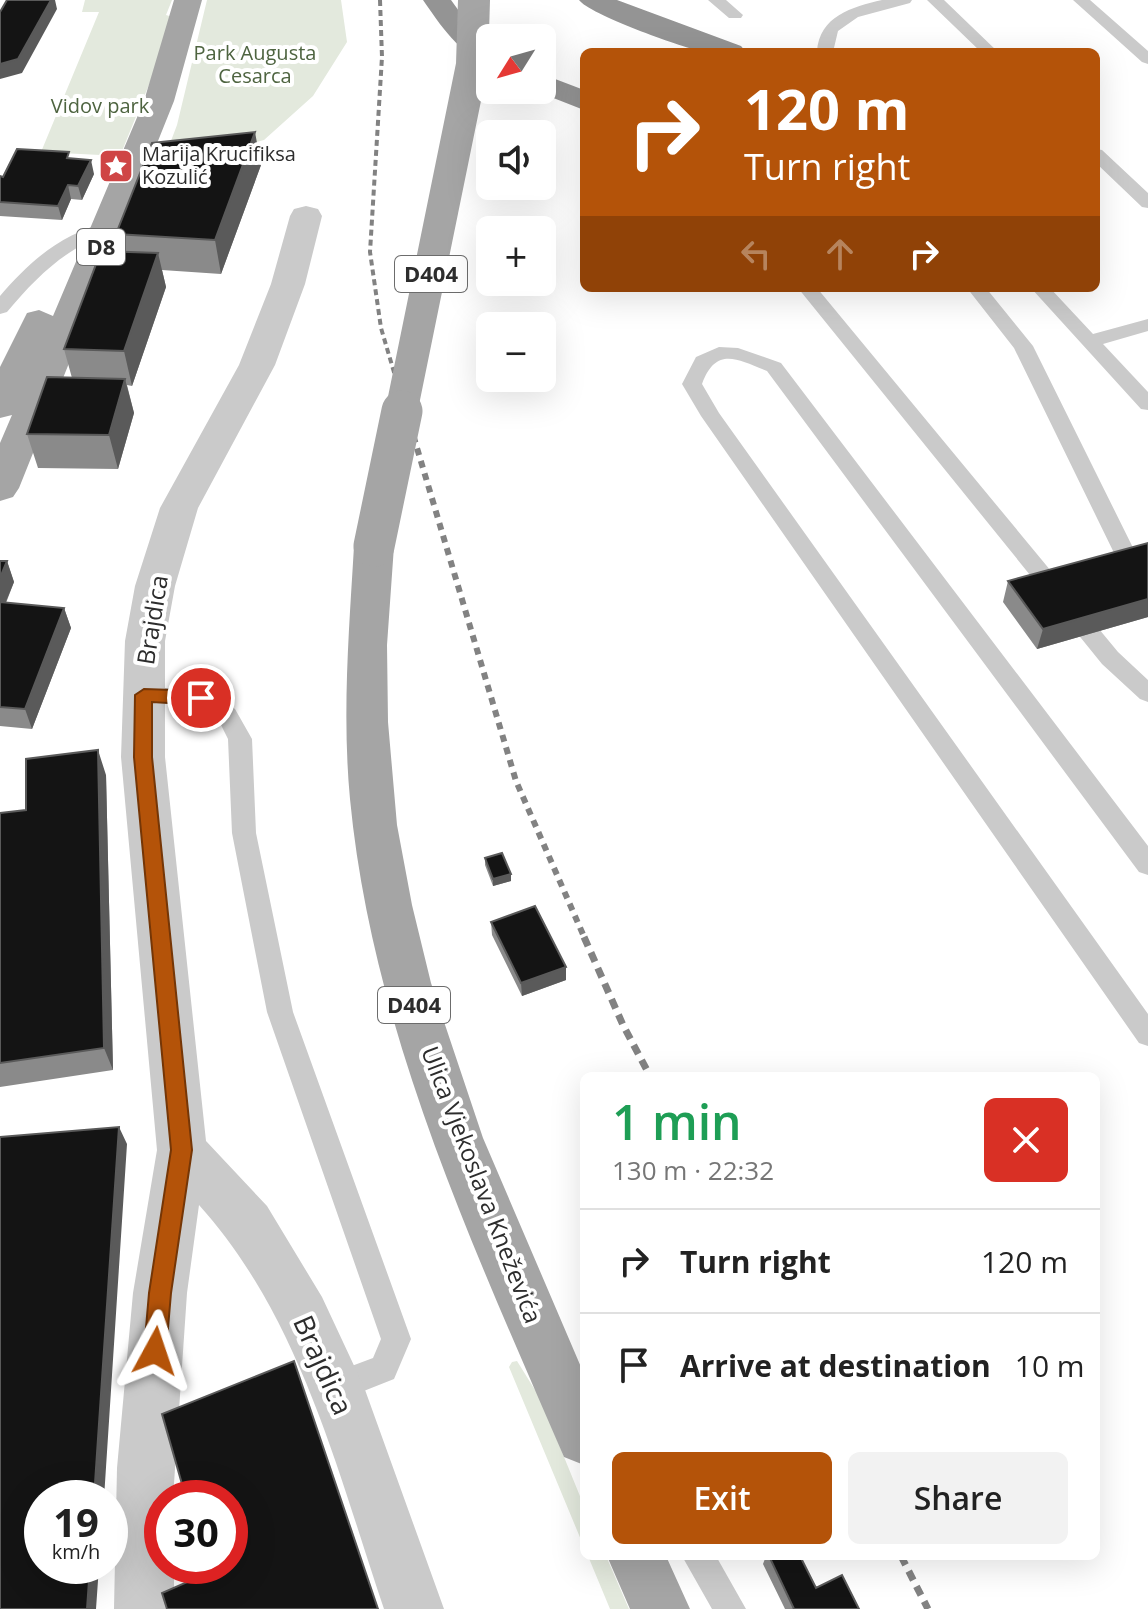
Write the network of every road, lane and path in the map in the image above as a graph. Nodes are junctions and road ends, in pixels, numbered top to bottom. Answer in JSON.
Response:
{"nodes":[{"id":1,"x":188,"y":0,"type":"edge"},
{"id":2,"x":437,"y":0,"type":"edge"},
{"id":3,"x":474,"y":0,"type":"edge"},
{"id":4,"x":593,"y":0,"type":"edge"},
{"id":5,"x":716,"y":0,"type":"edge"},
{"id":6,"x":904,"y":0,"type":"edge"},
{"id":7,"x":935,"y":0,"type":"edge"},
{"id":8,"x":1081,"y":0,"type":"edge"},
{"id":9,"x":735,"y":15,"type":"dead end"},
{"id":10,"x":476,"y":43,"type":"edge"},
{"id":11,"x":720,"y":48,"type":"edge"},
{"id":12,"x":824,"y":48,"type":"edge"},
{"id":13,"x":986,"y":48,"type":"edge"},
{"id":14,"x":1148,"y":59,"type":"edge"},
{"id":15,"x":556,"y":89,"type":"edge"},
{"id":16,"x":580,"y":99,"type":"edge"},
{"id":17,"x":1100,"y":158,"type":"edge"},
{"id":18,"x":1148,"y":203,"type":"edge"},
{"id":19,"x":306,"y":216,"type":"dead end"},
{"id":20,"x":109,"y":227,"type":"junction"},
{"id":21,"x":90,"y":274,"type":"junction"},
{"id":22,"x":810,"y":292,"type":"edge"},
{"id":23,"x":979,"y":292,"type":"edge"},
{"id":24,"x":1044,"y":292,"type":"edge"},
{"id":25,"x":0,"y":308,"type":"edge"},
{"id":26,"x":1148,"y":325,"type":"edge"},
{"id":27,"x":1090,"y":341,"type":"junction"},
{"id":28,"x":1148,"y":404,"type":"edge"},
{"id":29,"x":0,"y":406,"type":"edge"},
{"id":30,"x":0,"y":488,"type":"edge"},
{"id":31,"x":1148,"y":600,"type":"edge"},
{"id":32,"x":1148,"y":693,"type":"edge"},
{"id":33,"x":144,"y":695,"type":"junction"},
{"id":34,"x":1148,"y":865,"type":"edge"},
{"id":35,"x":1148,"y":1035,"type":"edge"},
{"id":36,"x":182,"y":1150,"type":"junction"},
{"id":37,"x":336,"y":1387,"type":"junction"},
{"id":38,"x":571,"y":1394,"type":"edge"},
{"id":39,"x":580,"y":1424,"type":"edge"},
{"id":40,"x":638,"y":1560,"type":"edge"},
{"id":41,"x":700,"y":1560,"type":"edge"},
{"id":42,"x":144,"y":1609,"type":"edge"},
{"id":43,"x":414,"y":1609,"type":"edge"},
{"id":44,"x":660,"y":1609,"type":"edge"},
{"id":45,"x":730,"y":1609,"type":"edge"}],
"edges":[{"from":1,"to":20,"type":"main road","number":"D8"},
{"from":2,"to":10,"type":"highway"},
{"from":3,"to":38,"type":"main road","name":"Ulica Vjekoslava Kneževića","number":"D404","bridge":true},
{"from":4,"to":11,"type":"highway"},
{"from":5,"to":9,"type":"lane"},
{"from":6,"to":12,"type":"lane"},
{"from":7,"to":13,"type":"lane"},
{"from":8,"to":14,"type":"lane"},
{"from":15,"to":16,"type":"highway"},
{"from":17,"to":18,"type":"lane"},
{"from":19,"to":33,"type":"street","name":"Brajdica"},
{"from":20,"to":21,"type":"main road","number":"D8"},
{"from":20,"to":25,"type":"lane"},
{"from":21,"to":29,"type":"main road"},
{"from":21,"to":30,"type":"main road","number":"D8"},
{"from":22,"to":32,"type":"lane"},
{"from":23,"to":31,"type":"lane"},
{"from":24,"to":27,"type":"lane"},
{"from":26,"to":27,"type":"lane"},
{"from":27,"to":28,"type":"lane"},
{"from":33,"to":36,"type":"street","name":"Brajdica"},
{"from":33,"to":37,"type":"lane"},
{"from":34,"to":35,"type":"lane"},
{"from":36,"to":37,"type":"street","name":"Brajdica"},
{"from":36,"to":42,"type":"street","name":"Brajdica"},
{"from":37,"to":43,"type":"street","name":"Brajdica"},
{"from":38,"to":39,"type":"main road","name":"Ulica Vjekoslava Kneževića","number":"D404"},
{"from":40,"to":44,"type":"main road"},
{"from":41,"to":45,"type":"lane"}]}
